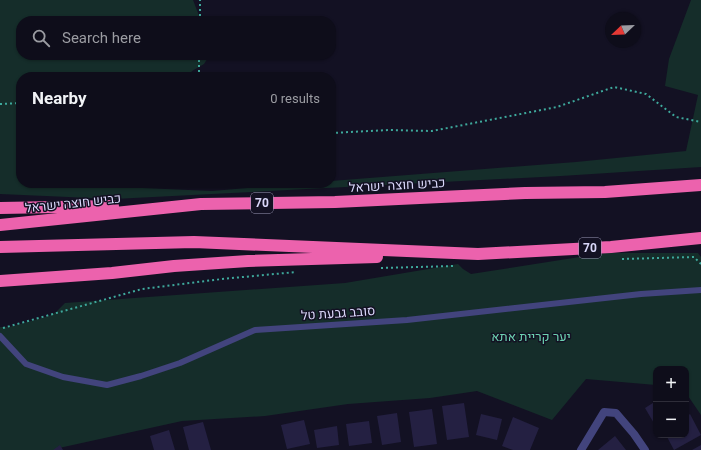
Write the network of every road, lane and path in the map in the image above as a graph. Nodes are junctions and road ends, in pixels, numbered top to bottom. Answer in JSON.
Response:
{"nodes":[{"id":1,"x":200,"y":0,"type":"edge"},
{"id":2,"x":200,"y":16,"type":"edge"},
{"id":3,"x":199,"y":60,"type":"edge"},
{"id":4,"x":199,"y":72,"type":"edge"},
{"id":5,"x":16,"y":103,"type":"edge"},
{"id":6,"x":0,"y":104,"type":"edge"},
{"id":7,"x":701,"y":122,"type":"edge"},
{"id":8,"x":336,"y":133,"type":"edge"},
{"id":9,"x":701,"y":185,"type":"edge"},
{"id":10,"x":201,"y":204,"type":"junction"},
{"id":11,"x":0,"y":208,"type":"edge"},
{"id":12,"x":0,"y":225,"type":"edge"},
{"id":13,"x":701,"y":238,"type":"edge"},
{"id":14,"x":0,"y":247,"type":"edge"},
{"id":15,"x":478,"y":254,"type":"junction"},
{"id":16,"x":615,"y":259,"type":"dead end"},
{"id":17,"x":701,"y":264,"type":"edge"},
{"id":18,"x":461,"y":265,"type":"dead end"},
{"id":19,"x":379,"y":268,"type":"dead end"},
{"id":20,"x":298,"y":272,"type":"dead end"},
{"id":21,"x":0,"y":281,"type":"edge"},
{"id":22,"x":701,"y":290,"type":"edge"},
{"id":23,"x":0,"y":329,"type":"edge"},
{"id":24,"x":0,"y":336,"type":"edge"},
{"id":25,"x":581,"y":450,"type":"edge"},
{"id":26,"x":645,"y":450,"type":"edge"}],
"edges":[{"from":1,"to":2,"type":"path"},
{"from":3,"to":4,"type":"path"},
{"from":5,"to":6,"type":"path"},
{"from":7,"to":8,"type":"path"},
{"from":9,"to":10,"type":"highway","name":"כביש חוצה ישראל","number":"70"},
{"from":10,"to":11,"type":"highway"},
{"from":10,"to":12,"type":"highway","name":"כביש חוצה ישראל","number":"70"},
{"from":13,"to":15,"type":"highway","number":"70"},
{"from":14,"to":15,"type":"highway","number":"70"},
{"from":15,"to":21,"type":"highway"},
{"from":16,"to":17,"type":"path"},
{"from":18,"to":19,"type":"path"},
{"from":20,"to":23,"type":"path"},
{"from":22,"to":24,"type":"lane","name":"סובב גבעת טל"},
{"from":25,"to":26,"type":"street"}]}
